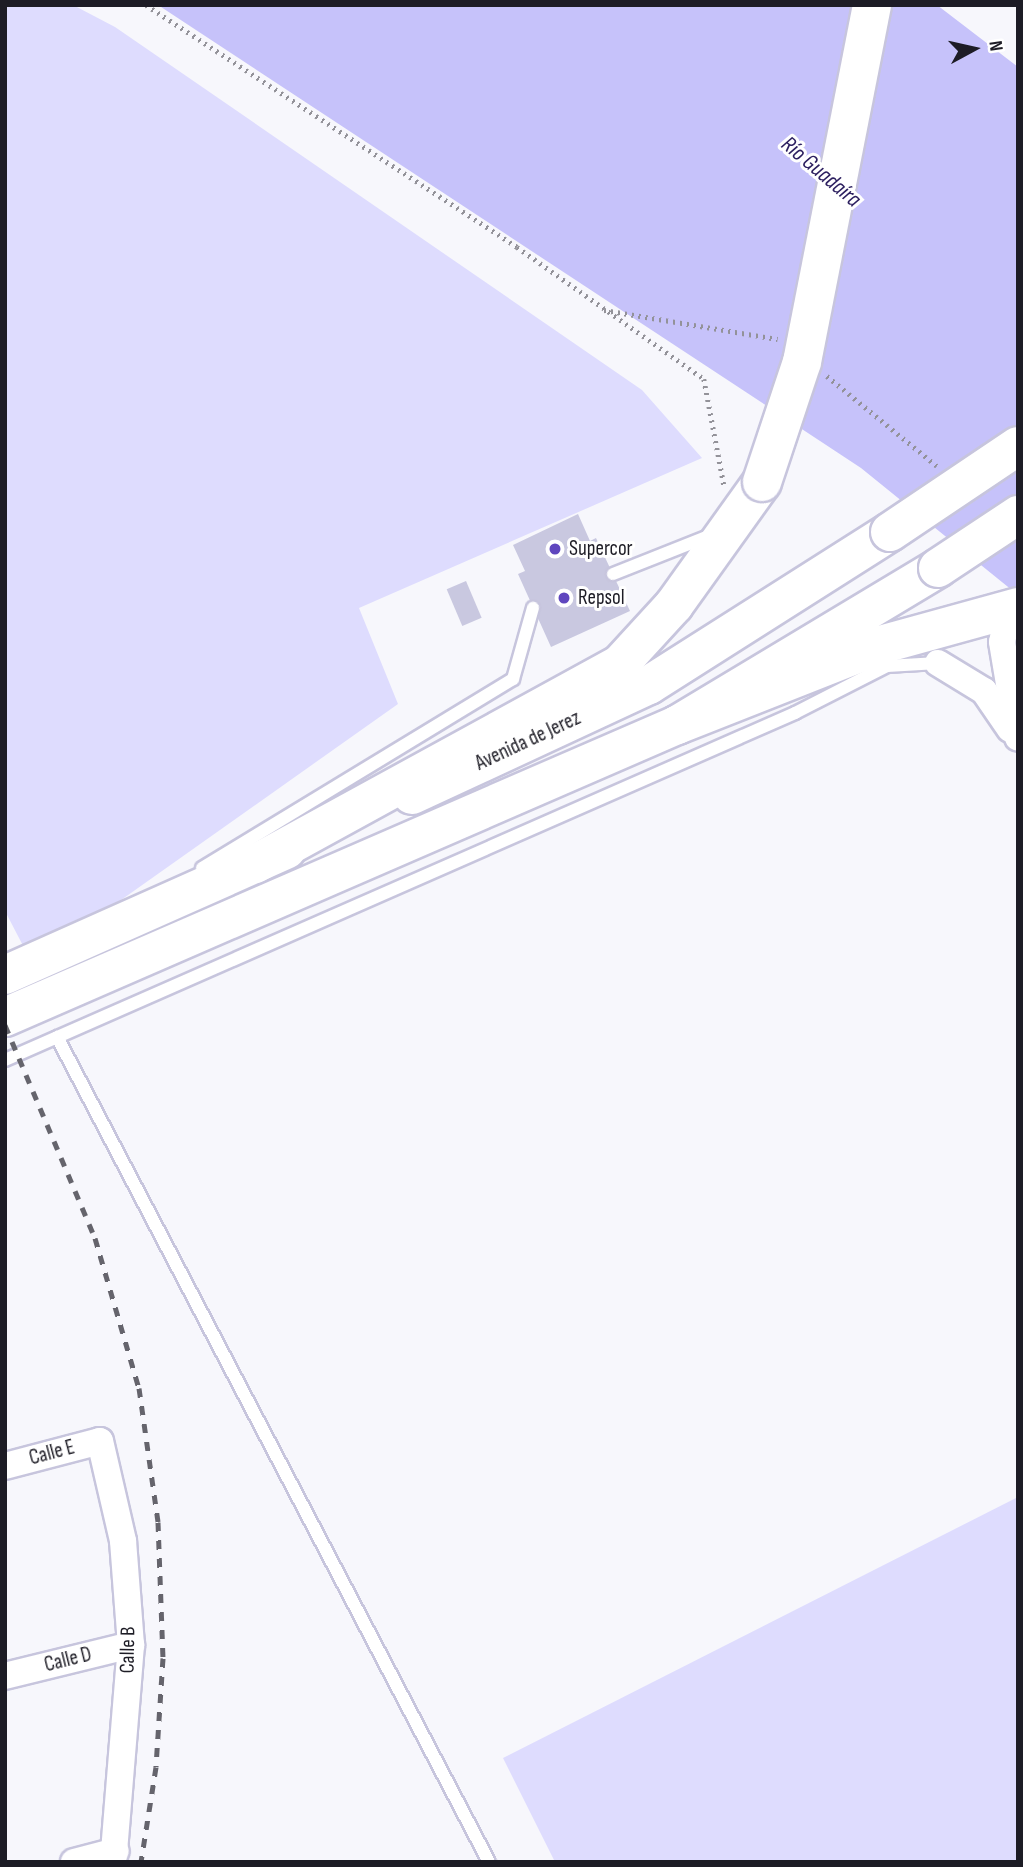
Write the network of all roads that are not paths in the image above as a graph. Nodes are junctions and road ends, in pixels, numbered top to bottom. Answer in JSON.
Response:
{"nodes":[{"id":1,"x":872,"y":5,"type":"edge"},
{"id":2,"x":1018,"y":446,"type":"edge"},
{"id":3,"x":1018,"y":515,"type":"edge"},
{"id":4,"x":732,"y":528,"type":"junction"},
{"id":5,"x":613,"y":574,"type":"dead end"},
{"id":6,"x":1018,"y":607,"type":"edge"},
{"id":7,"x":533,"y":608,"type":"dead end"},
{"id":8,"x":1018,"y":614,"type":"edge"},
{"id":9,"x":972,"y":617,"type":"junction"},
{"id":10,"x":938,"y":663,"type":"joint"},
{"id":11,"x":887,"y":666,"type":"junction"},
{"id":12,"x":677,"y":725,"type":"junction"},
{"id":13,"x":1018,"y":738,"type":"edge"},
{"id":14,"x":255,"y":864,"type":"junction"},
{"id":15,"x":70,"y":946,"type":"junction"},
{"id":16,"x":5,"y":975,"type":"edge"},
{"id":17,"x":5,"y":1017,"type":"edge"},
{"id":18,"x":57,"y":1037,"type":"junction"},
{"id":19,"x":5,"y":1060,"type":"edge"},
{"id":20,"x":100,"y":1441,"type":"joint"},
{"id":21,"x":5,"y":1466,"type":"edge"},
{"id":22,"x":131,"y":1645,"type":"junction"},
{"id":23,"x":5,"y":1676,"type":"edge"},
{"id":24,"x":114,"y":1856,"type":"edge"},
{"id":25,"x":74,"y":1862,"type":"edge"},
{"id":26,"x":489,"y":1862,"type":"edge"}],
"edges":[{"from":1,"to":4,"type":"main road","bridge":true},
{"from":2,"to":14,"type":"main road","name":"Avenida de Jerez","bridge":true},
{"from":3,"to":12,"type":"main road","name":"Avenida de Jerez","bridge":true},
{"from":4,"to":5,"type":"lane"},
{"from":4,"to":14,"type":"main road"},
{"from":6,"to":9,"type":"main road"},
{"from":7,"to":15,"type":"lane"},
{"from":8,"to":13,"type":"street"},
{"from":9,"to":11,"type":"lane"},
{"from":9,"to":12,"type":"main road"},
{"from":10,"to":11,"type":"lane"},
{"from":10,"to":13,"type":"street"},
{"from":11,"to":18,"type":"lane"},
{"from":12,"to":17,"type":"main road","name":"Avenida de Jerez"},
{"from":14,"to":15,"type":"main road","name":"Avenida de Jerez"},
{"from":15,"to":16,"type":"main road","name":"Avenida de Jerez"},
{"from":18,"to":19,"type":"lane"},
{"from":18,"to":26,"type":"lane"},
{"from":20,"to":21,"type":"street","name":"Calle E"},
{"from":20,"to":22,"type":"street","name":"Calle B"},
{"from":22,"to":23,"type":"street","name":"Calle D"},
{"from":22,"to":24,"type":"street","name":"Calle B"},
{"from":24,"to":25,"type":"street"}]}
